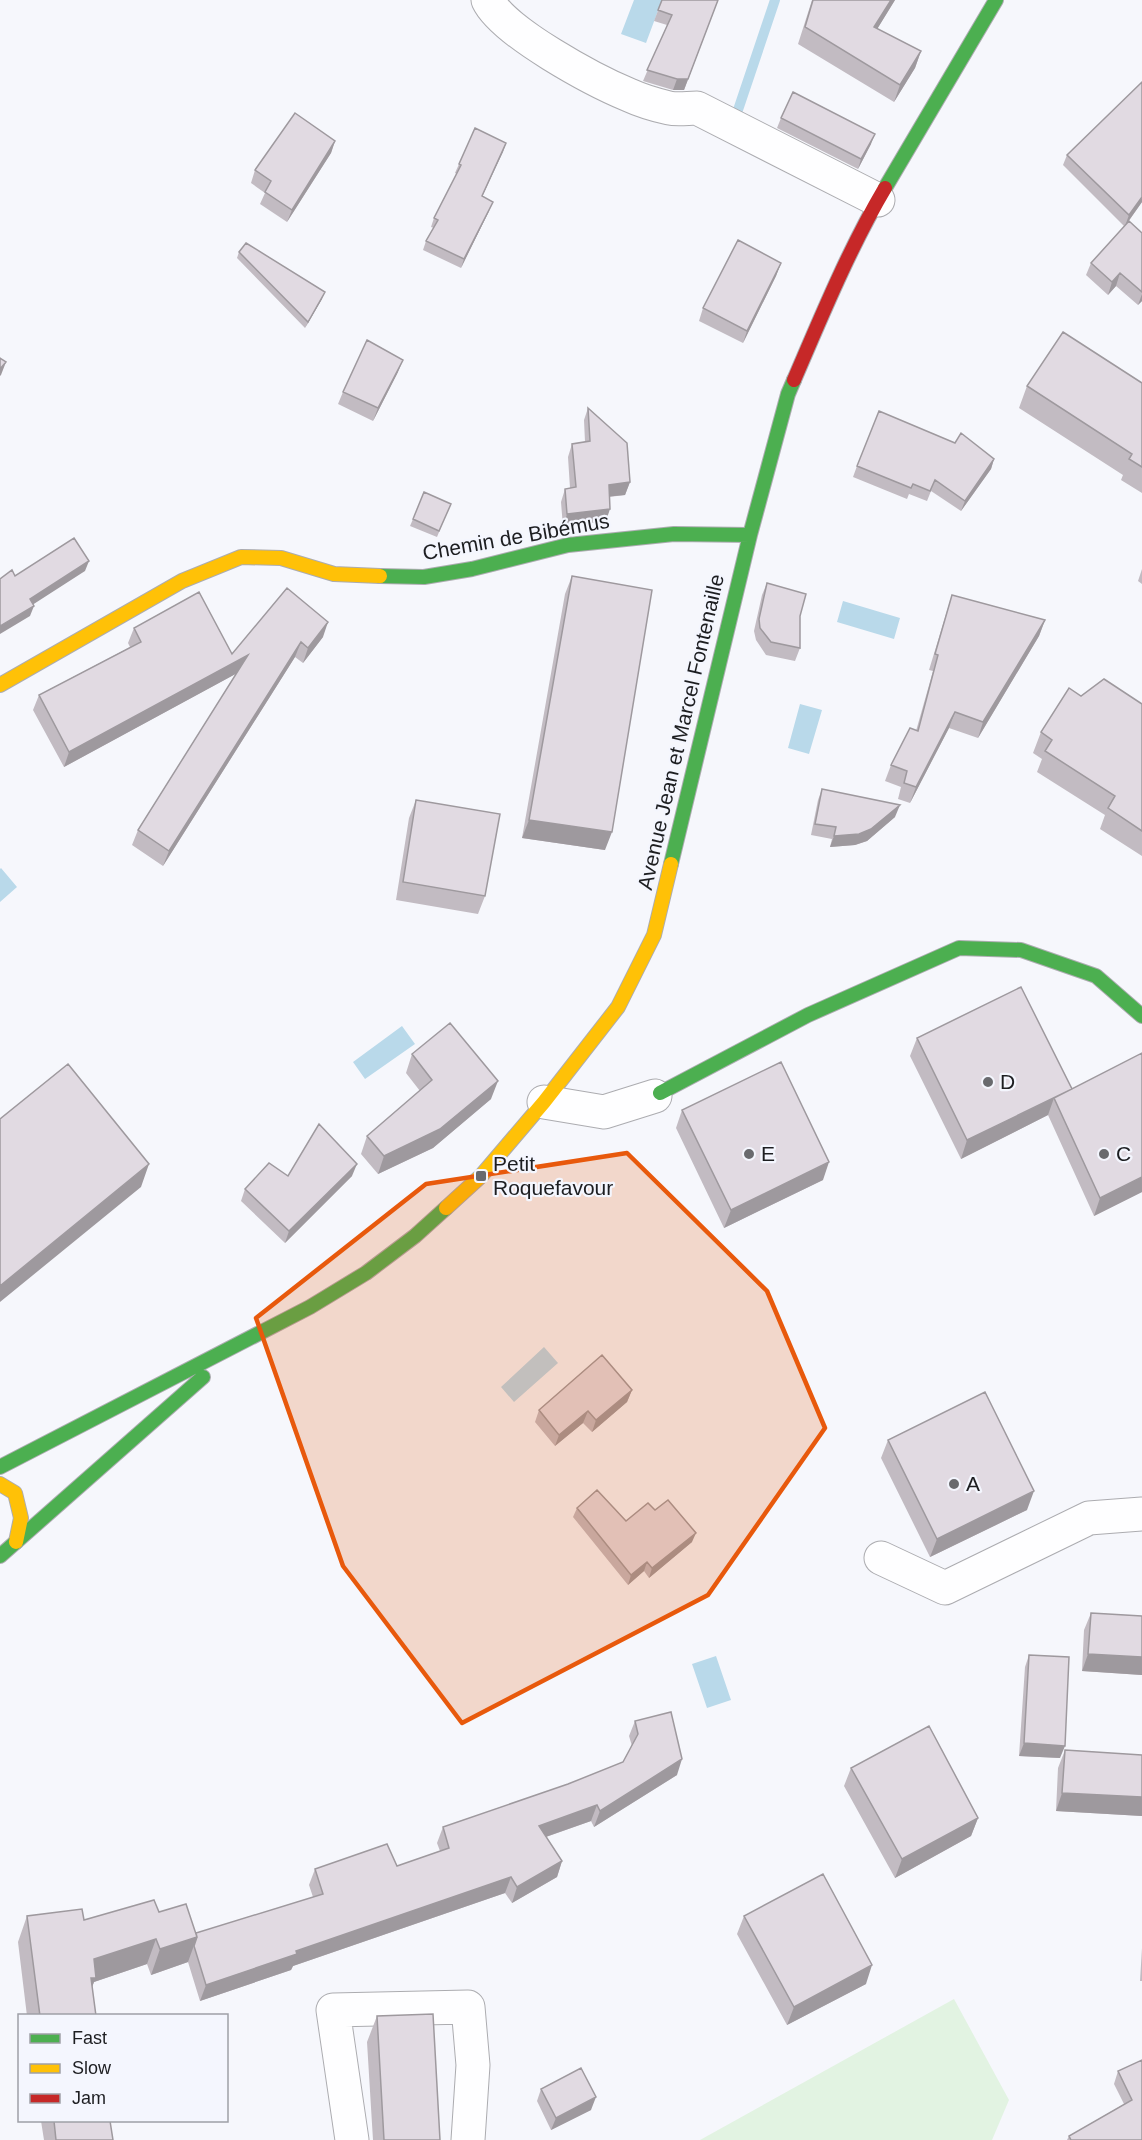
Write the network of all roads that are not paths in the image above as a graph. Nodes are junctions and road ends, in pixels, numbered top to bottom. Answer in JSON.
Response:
{"nodes":[{"id":1,"x":488,"y":0,"type":"edge"},
{"id":2,"x":996,"y":0,"type":"edge"},
{"id":3,"x":878,"y":200,"type":"junction"},
{"id":4,"x":750,"y":535,"type":"junction"},
{"id":5,"x":0,"y":685,"type":"edge"},
{"id":6,"x":1142,"y":1016,"type":"edge"},
{"id":7,"x":657,"y":1094,"type":"joint"},
{"id":8,"x":544,"y":1102,"type":"junction"},
{"id":9,"x":237,"y":1346,"type":"junction"},
{"id":10,"x":0,"y":1467,"type":"edge"},
{"id":11,"x":0,"y":1484,"type":"edge"},
{"id":12,"x":1142,"y":1514,"type":"edge"},
{"id":13,"x":16,"y":1542,"type":"junction"},
{"id":14,"x":0,"y":1556,"type":"edge"},
{"id":15,"x":881,"y":1558,"type":"dead end"},
{"id":16,"x":352,"y":2140,"type":"edge"},
{"id":17,"x":468,"y":2140,"type":"edge"}],
"edges":[{"from":1,"to":3,"type":"street"},
{"from":2,"to":3,"type":"main road","name":"Avenue Jean et Marcel Fontenaille"},
{"from":3,"to":4,"type":"main road","name":"Avenue Jean et Marcel Fontenaille"},
{"from":4,"to":5,"type":"main road","name":"Chemin de Bibémus"},
{"from":4,"to":8,"type":"main road","name":"Avenue Jean et Marcel Fontenaille"},
{"from":6,"to":7,"type":"main road"},
{"from":7,"to":8,"type":"street"},
{"from":8,"to":9,"type":"main road","name":"Avenue Jean et Marcel Fontenaille"},
{"from":9,"to":10,"type":"main road","name":"Avenue Jean et Marcel Fontenaille"},
{"from":9,"to":13,"type":"main road","name":"Avenue Jean et Marcel Fontenaille"},
{"from":11,"to":13,"type":"main road"},
{"from":12,"to":15,"type":"street"},
{"from":13,"to":14,"type":"main road","name":"Avenue Jean et Marcel Fontenaille"},
{"from":16,"to":17,"type":"street"}]}
